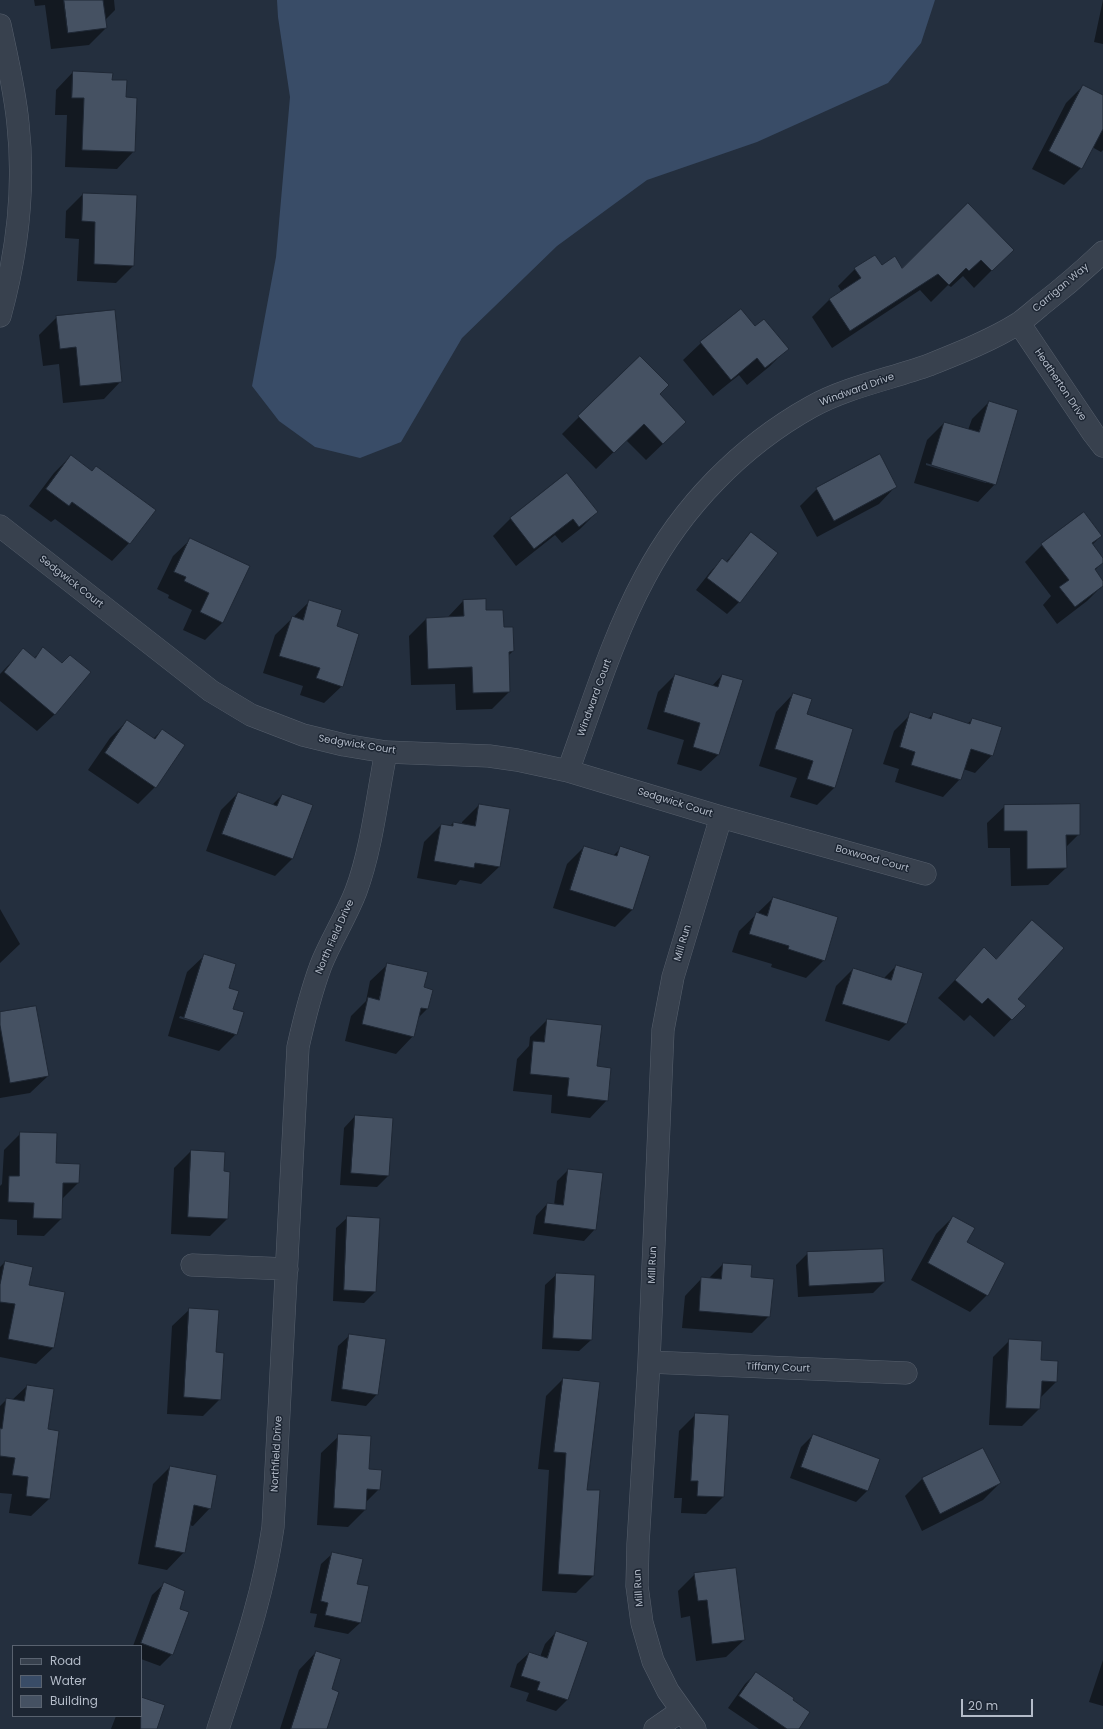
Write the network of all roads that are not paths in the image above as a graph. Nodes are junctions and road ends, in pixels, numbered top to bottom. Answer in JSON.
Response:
{"nodes":[{"id":1,"x":0,"y":25,"type":"edge"},
{"id":2,"x":1103,"y":252,"type":"edge"},
{"id":3,"x":0,"y":316,"type":"edge"},
{"id":4,"x":1019,"y":323,"type":"junction"},
{"id":5,"x":1103,"y":446,"type":"edge"},
{"id":6,"x":0,"y":526,"type":"edge"},
{"id":7,"x":622,"y":625,"type":"joint"},
{"id":8,"x":386,"y":752,"type":"junction"},
{"id":9,"x":568,"y":771,"type":"junction"},
{"id":10,"x":721,"y":817,"type":"junction"},
{"id":11,"x":819,"y":844,"type":"joint"},
{"id":12,"x":925,"y":874,"type":"dead end"},
{"id":13,"x":292,"y":1171,"type":"joint"},
{"id":14,"x":192,"y":1265,"type":"dead end"},
{"id":15,"x":287,"y":1269,"type":"junction"},
{"id":16,"x":649,"y":1362,"type":"junction"},
{"id":17,"x":906,"y":1373,"type":"dead end"},
{"id":18,"x":681,"y":1711,"type":"junction"},
{"id":19,"x":218,"y":1729,"type":"edge"},
{"id":20,"x":655,"y":1729,"type":"edge"},
{"id":21,"x":695,"y":1729,"type":"edge"}],
"edges":[{"from":1,"to":3,"type":"street"},
{"from":2,"to":4,"type":"street","name":"Carrigan Way"},
{"from":4,"to":5,"type":"street","name":"Heatherton Drive"},
{"from":4,"to":7,"type":"street","name":"Windward Drive"},
{"from":6,"to":8,"type":"street","name":"Sedgwick Court"},
{"from":7,"to":9,"type":"street","name":"Windward Court"},
{"from":8,"to":9,"type":"street","name":"Sedgwick Court"},
{"from":8,"to":13,"type":"street","name":"North Field Drive"},
{"from":9,"to":10,"type":"street","name":"Sedgwick Court"},
{"from":10,"to":11,"type":"street","name":"Sedgwick Court"},
{"from":10,"to":16,"type":"street","name":"Mill Run"},
{"from":11,"to":12,"type":"street","name":"Boxwood Court"},
{"from":13,"to":15,"type":"street","name":"Northfield Drive"},
{"from":14,"to":15,"type":"street"},
{"from":15,"to":19,"type":"street","name":"Northfield Drive"},
{"from":16,"to":17,"type":"street","name":"Tiffany Court"},
{"from":16,"to":18,"type":"street","name":"Mill Run"},
{"from":18,"to":20,"type":"street"},
{"from":18,"to":21,"type":"street","name":"Mill Run"}]}
